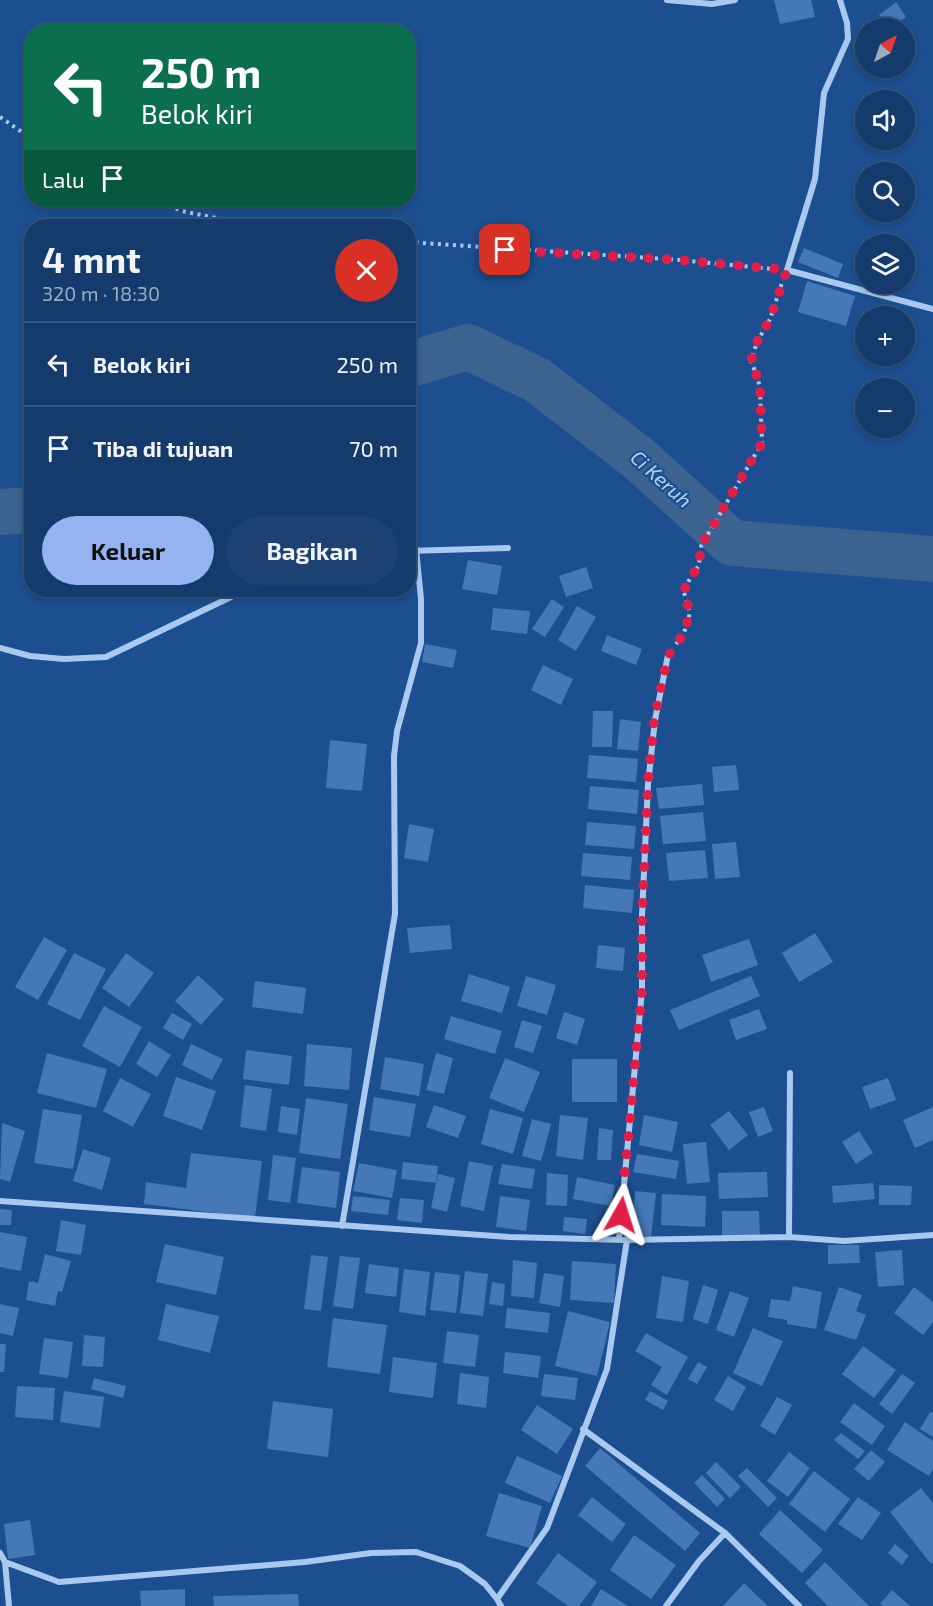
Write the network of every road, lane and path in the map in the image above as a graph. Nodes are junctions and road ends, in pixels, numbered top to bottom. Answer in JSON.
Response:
{"nodes":[{"id":1,"x":667,"y":0,"type":"edge"},
{"id":2,"x":735,"y":0,"type":"edge"},
{"id":3,"x":840,"y":0,"type":"edge"},
{"id":4,"x":0,"y":117,"type":"edge"},
{"id":5,"x":24,"y":134,"type":"edge"},
{"id":6,"x":172,"y":207,"type":"edge"},
{"id":7,"x":221,"y":219,"type":"edge"},
{"id":8,"x":416,"y":243,"type":"edge"},
{"id":9,"x":787,"y":270,"type":"junction"},
{"id":10,"x":933,"y":309,"type":"edge"},
{"id":11,"x":508,"y":548,"type":"dead end"},
{"id":12,"x":416,"y":549,"type":"joint"},
{"id":13,"x":231,"y":597,"type":"edge"},
{"id":14,"x":0,"y":648,"type":"edge"},
{"id":15,"x":668,"y":656,"type":"joint"},
{"id":16,"x":790,"y":1073,"type":"dead end"},
{"id":17,"x":0,"y":1201,"type":"edge"},
{"id":18,"x":342,"y":1226,"type":"junction"},
{"id":19,"x":933,"y":1236,"type":"edge"},
{"id":20,"x":789,"y":1237,"type":"junction"},
{"id":21,"x":619,"y":1239,"type":"junction"},
{"id":22,"x":627,"y":1240,"type":"junction"},
{"id":23,"x":583,"y":1429,"type":"junction"},
{"id":24,"x":725,"y":1533,"type":"junction"},
{"id":25,"x":0,"y":1553,"type":"edge"},
{"id":26,"x":5,"y":1562,"type":"junction"},
{"id":27,"x":497,"y":1599,"type":"junction"},
{"id":28,"x":9,"y":1606,"type":"edge"},
{"id":29,"x":501,"y":1606,"type":"edge"},
{"id":30,"x":666,"y":1606,"type":"edge"},
{"id":31,"x":799,"y":1606,"type":"edge"}],
"edges":[{"from":1,"to":2,"type":"street"},
{"from":3,"to":9,"type":"street"},
{"from":4,"to":5,"type":"path"},
{"from":6,"to":7,"type":"path"},
{"from":8,"to":9,"type":"path"},
{"from":9,"to":10,"type":"street"},
{"from":9,"to":15,"type":"path"},
{"from":11,"to":12,"type":"street"},
{"from":12,"to":18,"type":"street"},
{"from":13,"to":14,"type":"street"},
{"from":15,"to":21,"type":"street"},
{"from":16,"to":20,"type":"street"},
{"from":17,"to":18,"type":"street"},
{"from":18,"to":21,"type":"street"},
{"from":19,"to":20,"type":"street"},
{"from":20,"to":22,"type":"street"},
{"from":21,"to":22,"type":"street"},
{"from":22,"to":23,"type":"street"},
{"from":23,"to":24,"type":"street"},
{"from":23,"to":27,"type":"street"},
{"from":24,"to":30,"type":"street"},
{"from":24,"to":31,"type":"street"},
{"from":25,"to":26,"type":"street"},
{"from":26,"to":27,"type":"street"},
{"from":26,"to":28,"type":"street"},
{"from":27,"to":29,"type":"street"}]}
